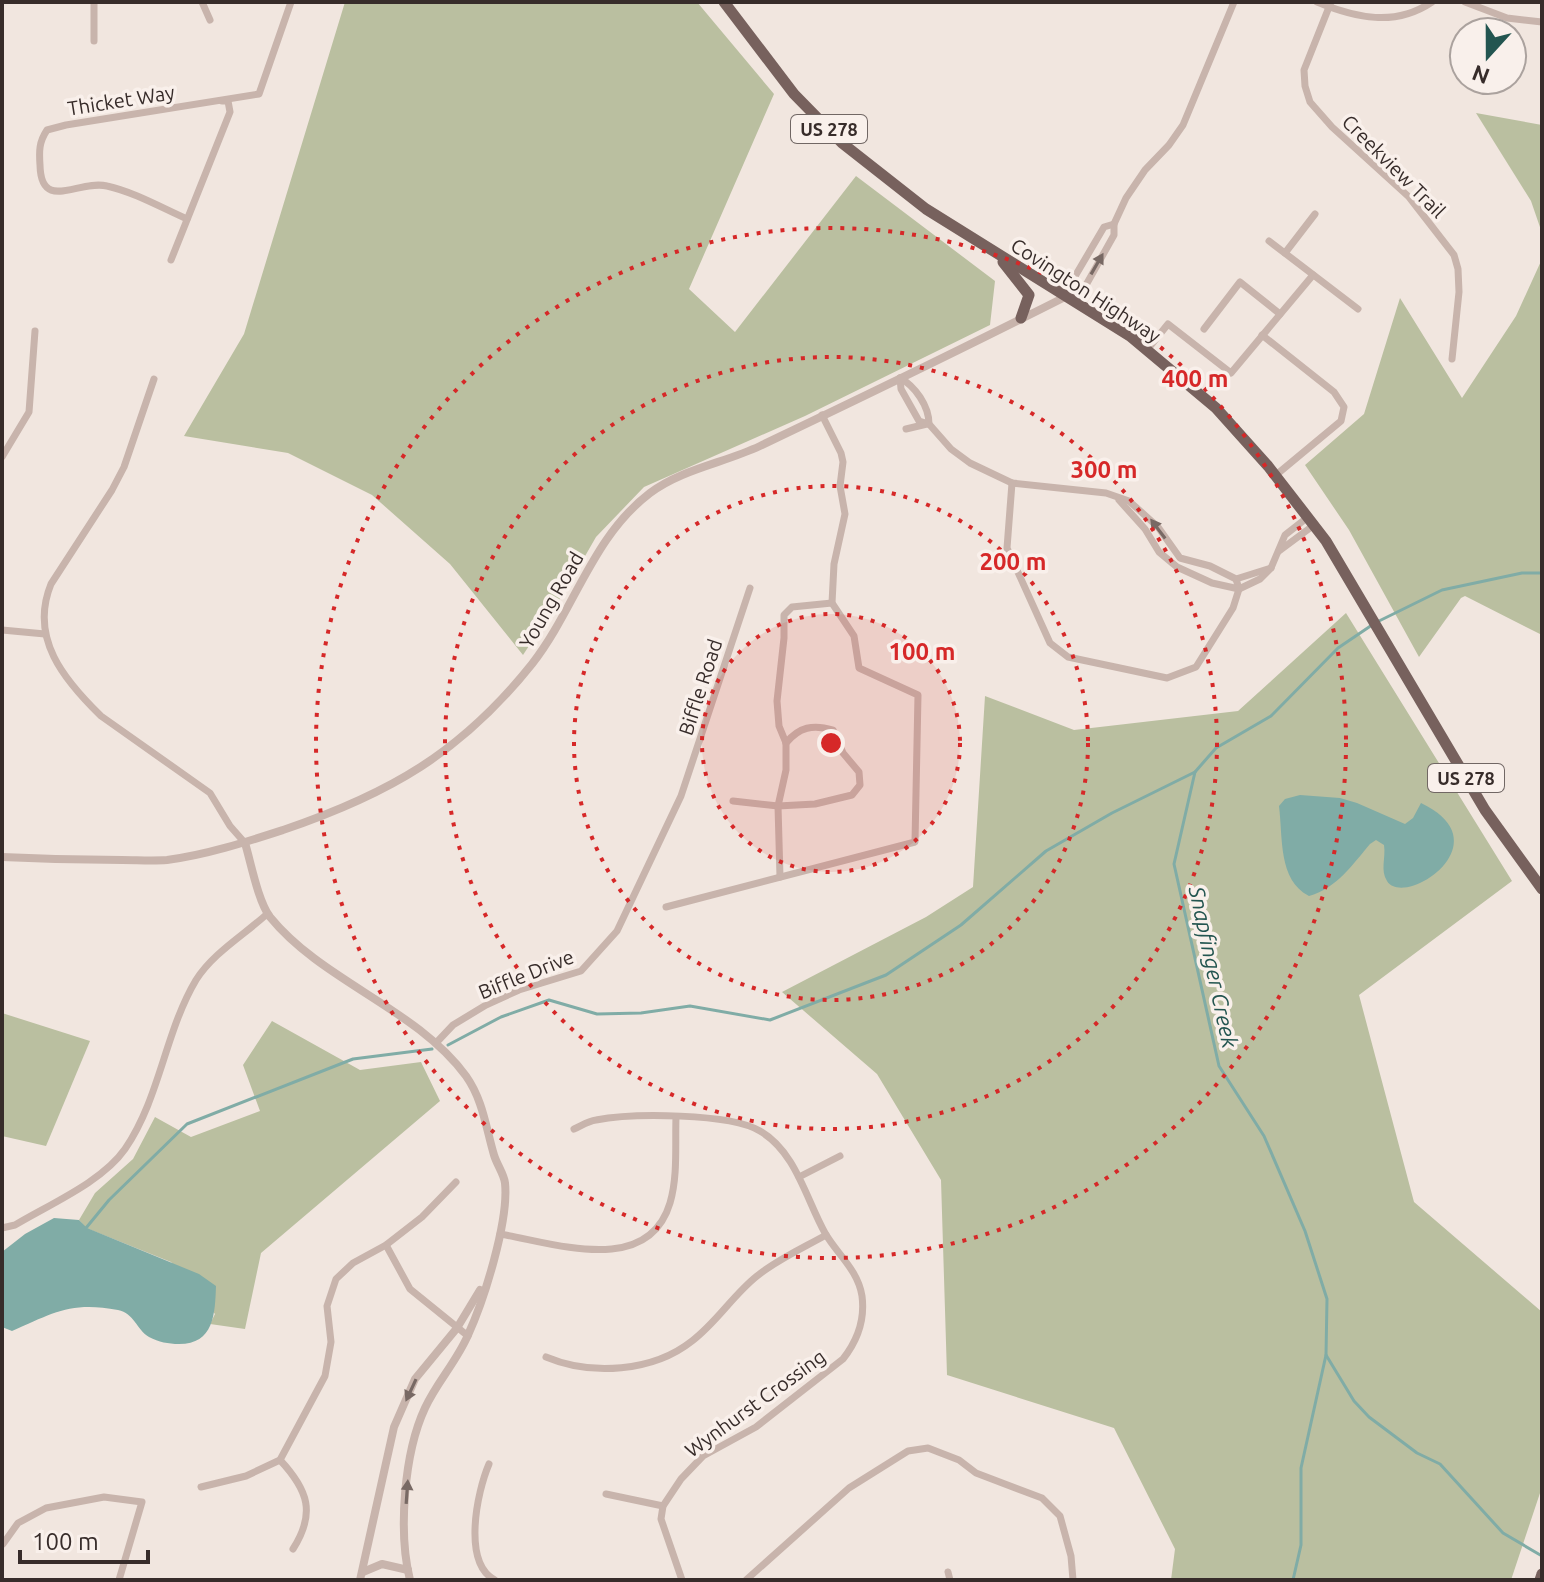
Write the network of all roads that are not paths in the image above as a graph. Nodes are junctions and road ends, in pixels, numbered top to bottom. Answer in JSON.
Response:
{"nodes":[{"id":1,"x":94,"y":2,"type":"edge"},
{"id":2,"x":202,"y":2,"type":"edge"},
{"id":3,"x":291,"y":2,"type":"edge"},
{"id":4,"x":724,"y":2,"type":"edge"},
{"id":5,"x":1234,"y":2,"type":"edge"},
{"id":6,"x":1317,"y":2,"type":"edge"},
{"id":7,"x":1432,"y":2,"type":"edge"},
{"id":8,"x":1465,"y":2,"type":"edge"},
{"id":9,"x":1330,"y":5,"type":"edge"},
{"id":10,"x":210,"y":20,"type":"dead end"},
{"id":11,"x":1542,"y":22,"type":"edge"},
{"id":12,"x":94,"y":41,"type":"dead end"},
{"id":13,"x":220,"y":101,"type":"junction"},
{"id":14,"x":1315,"y":214,"type":"dead end"},
{"id":15,"x":187,"y":219,"type":"junction"},
{"id":16,"x":1114,"y":224,"type":"junction"},
{"id":17,"x":1269,"y":241,"type":"dead end"},
{"id":18,"x":1285,"y":253,"type":"junction"},
{"id":19,"x":1003,"y":258,"type":"junction"},
{"id":20,"x":171,"y":260,"type":"dead end"},
{"id":21,"x":1313,"y":275,"type":"junction"},
{"id":22,"x":1067,"y":296,"type":"junction"},
{"id":23,"x":1358,"y":309,"type":"dead end"},
{"id":24,"x":1280,"y":314,"type":"junction"},
{"id":25,"x":1021,"y":318,"type":"junction"},
{"id":26,"x":1204,"y":329,"type":"dead end"},
{"id":27,"x":35,"y":331,"type":"dead end"},
{"id":28,"x":1262,"y":335,"type":"junction"},
{"id":29,"x":1147,"y":350,"type":"junction"},
{"id":30,"x":1452,"y":359,"type":"dead end"},
{"id":31,"x":900,"y":378,"type":"junction"},
{"id":32,"x":154,"y":379,"type":"dead end"},
{"id":33,"x":920,"y":399,"type":"junction"},
{"id":34,"x":910,"y":405,"type":"junction"},
{"id":35,"x":822,"y":415,"type":"junction"},
{"id":36,"x":929,"y":424,"type":"junction"},
{"id":37,"x":906,"y":429,"type":"dead end"},
{"id":38,"x":2,"y":457,"type":"edge"},
{"id":39,"x":1276,"y":475,"type":"junction"},
{"id":40,"x":1012,"y":483,"type":"junction"},
{"id":41,"x":1118,"y":499,"type":"junction"},
{"id":42,"x":1312,"y":520,"type":"junction"},
{"id":43,"x":1271,"y":568,"type":"junction"},
{"id":44,"x":1236,"y":579,"type":"junction"},
{"id":45,"x":750,"y":588,"type":"dead end"},
{"id":46,"x":1239,"y":589,"type":"junction"},
{"id":47,"x":832,"y":603,"type":"junction"},
{"id":48,"x":2,"y":630,"type":"edge"},
{"id":49,"x":45,"y":634,"type":"junction"},
{"id":50,"x":786,"y":743,"type":"junction"},
{"id":51,"x":681,"y":796,"type":"joint"},
{"id":52,"x":733,"y":801,"type":"dead end"},
{"id":53,"x":778,"y":806,"type":"junction"},
{"id":54,"x":245,"y":843,"type":"junction"},
{"id":55,"x":2,"y":857,"type":"edge"},
{"id":56,"x":780,"y":877,"type":"junction"},
{"id":57,"x":1542,"y":889,"type":"edge"},
{"id":58,"x":666,"y":907,"type":"dead end"},
{"id":59,"x":267,"y":914,"type":"junction"},
{"id":60,"x":436,"y":1043,"type":"junction"},
{"id":61,"x":676,"y":1117,"type":"junction"},
{"id":62,"x":574,"y":1129,"type":"dead end"},
{"id":63,"x":840,"y":1156,"type":"dead end"},
{"id":64,"x":799,"y":1177,"type":"junction"},
{"id":65,"x":456,"y":1182,"type":"dead end"},
{"id":66,"x":2,"y":1228,"type":"edge"},
{"id":67,"x":500,"y":1234,"type":"junction"},
{"id":68,"x":826,"y":1235,"type":"junction"},
{"id":69,"x":386,"y":1245,"type":"junction"},
{"id":70,"x":489,"y":1276,"type":"junction"},
{"id":71,"x":457,"y":1328,"type":"junction"},
{"id":72,"x":468,"y":1336,"type":"junction"},
{"id":73,"x":546,"y":1357,"type":"dead end"},
{"id":74,"x":280,"y":1460,"type":"junction"},
{"id":75,"x":489,"y":1464,"type":"dead end"},
{"id":76,"x":201,"y":1487,"type":"dead end"},
{"id":77,"x":606,"y":1494,"type":"dead end"},
{"id":78,"x":663,"y":1506,"type":"junction"},
{"id":79,"x":3,"y":1544,"type":"edge"},
{"id":80,"x":293,"y":1549,"type":"dead end"},
{"id":81,"x":408,"y":1570,"type":"junction"},
{"id":82,"x":1542,"y":1574,"type":"edge"},
{"id":83,"x":362,"y":1576,"type":"edge"},
{"id":84,"x":119,"y":1580,"type":"edge"},
{"id":85,"x":410,"y":1580,"type":"edge"},
{"id":86,"x":495,"y":1580,"type":"edge"},
{"id":87,"x":682,"y":1580,"type":"edge"},
{"id":88,"x":746,"y":1580,"type":"edge"},
{"id":89,"x":1073,"y":1580,"type":"edge"},
{"id":90,"x":1540,"y":1580,"type":"edge"}],
"edges":[{"from":1,"to":12,"type":"street"},
{"from":2,"to":10,"type":"street"},
{"from":3,"to":13,"type":"street","name":"Thicket Way"},
{"from":4,"to":19,"type":"main road","name":"Covington Highway","number":"US 278"},
{"from":5,"to":16,"type":"street"},
{"from":6,"to":9,"type":"street"},
{"from":7,"to":9,"type":"street"},
{"from":8,"to":11,"type":"street"},
{"from":9,"to":30,"type":"street","name":"Creekview Trail"},
{"from":13,"to":15,"type":"street"},
{"from":13,"to":15,"type":"street","name":"Thicket Way"},
{"from":14,"to":18,"type":"street"},
{"from":15,"to":20,"type":"street"},
{"from":16,"to":22,"type":"street"},
{"from":22,"to":16,"type":"street","one_way":true},
{"from":17,"to":18,"type":"street"},
{"from":18,"to":21,"type":"street"},
{"from":19,"to":22,"type":"main road","name":"Covington Highway","number":"US 278"},
{"from":19,"to":25,"type":"main road"},
{"from":21,"to":23,"type":"street"},
{"from":21,"to":24,"type":"street"},
{"from":22,"to":25,"type":"street","name":"Young Road"},
{"from":22,"to":29,"type":"main road","name":"Covington Highway","number":"US 278"},
{"from":24,"to":26,"type":"street"},
{"from":24,"to":28,"type":"street"},
{"from":25,"to":31,"type":"street","name":"Young Road"},
{"from":27,"to":38,"type":"street"},
{"from":28,"to":29,"type":"street"},
{"from":28,"to":39,"type":"street"},
{"from":29,"to":39,"type":"main road","name":"Covington Highway","number":"US 278"},
{"from":31,"to":33,"type":"street"},
{"from":31,"to":34,"type":"street"},
{"from":31,"to":35,"type":"street","name":"Young Road"},
{"from":32,"to":49,"type":"street"},
{"from":33,"to":34,"type":"street"},
{"from":33,"to":36,"type":"street"},
{"from":34,"to":36,"type":"street"},
{"from":35,"to":47,"type":"street"},
{"from":35,"to":54,"type":"street","name":"Young Road"},
{"from":36,"to":37,"type":"street"},
{"from":36,"to":40,"type":"street"},
{"from":39,"to":42,"type":"main road","name":"Covington Highway","number":"US 278"},
{"from":40,"to":41,"type":"street"},
{"from":40,"to":46,"type":"street"},
{"from":44,"to":41,"type":"street","one_way":true},
{"from":41,"to":46,"type":"street"},
{"from":42,"to":43,"type":"street"},
{"from":42,"to":57,"type":"main road","name":"Covington Highway","number":"US 278"},
{"from":43,"to":44,"type":"street"},
{"from":43,"to":46,"type":"street"},
{"from":44,"to":46,"type":"street"},
{"from":45,"to":51,"type":"street","name":"Biffle Road"},
{"from":47,"to":50,"type":"street"},
{"from":47,"to":56,"type":"street"},
{"from":48,"to":49,"type":"street"},
{"from":49,"to":54,"type":"street"},
{"from":50,"to":53,"type":"street"},
{"from":50,"to":53,"type":"street"},
{"from":51,"to":60,"type":"street","name":"Biffle Drive"},
{"from":52,"to":53,"type":"street"},
{"from":53,"to":56,"type":"street"},
{"from":54,"to":55,"type":"street","name":"Young Road"},
{"from":54,"to":59,"type":"street"},
{"from":56,"to":58,"type":"street"},
{"from":59,"to":60,"type":"street"},
{"from":59,"to":66,"type":"street"},
{"from":60,"to":67,"type":"street"},
{"from":61,"to":62,"type":"street","name":"Wynhurst Crossing"},
{"from":61,"to":64,"type":"street","name":"Wynhurst Crossing"},
{"from":61,"to":67,"type":"street"},
{"from":63,"to":64,"type":"street"},
{"from":64,"to":68,"type":"street","name":"Wynhurst Crossing"},
{"from":65,"to":69,"type":"street"},
{"from":67,"to":70,"type":"street"},
{"from":68,"to":73,"type":"street"},
{"from":68,"to":78,"type":"street","name":"Wynhurst Crossing"},
{"from":69,"to":71,"type":"street"},
{"from":69,"to":74,"type":"street"},
{"from":70,"to":71,"type":"street"},
{"from":70,"to":72,"type":"street"},
{"from":71,"to":72,"type":"street"},
{"from":71,"to":83,"type":"street","one_way":true},
{"from":81,"to":72,"type":"street","one_way":true},
{"from":74,"to":76,"type":"street"},
{"from":74,"to":80,"type":"street"},
{"from":75,"to":86,"type":"street"},
{"from":77,"to":78,"type":"street"},
{"from":78,"to":87,"type":"street"},
{"from":79,"to":84,"type":"street"},
{"from":81,"to":83,"type":"street"},
{"from":81,"to":85,"type":"street"},
{"from":82,"to":90,"type":"main road"},
{"from":88,"to":89,"type":"street"}]}
